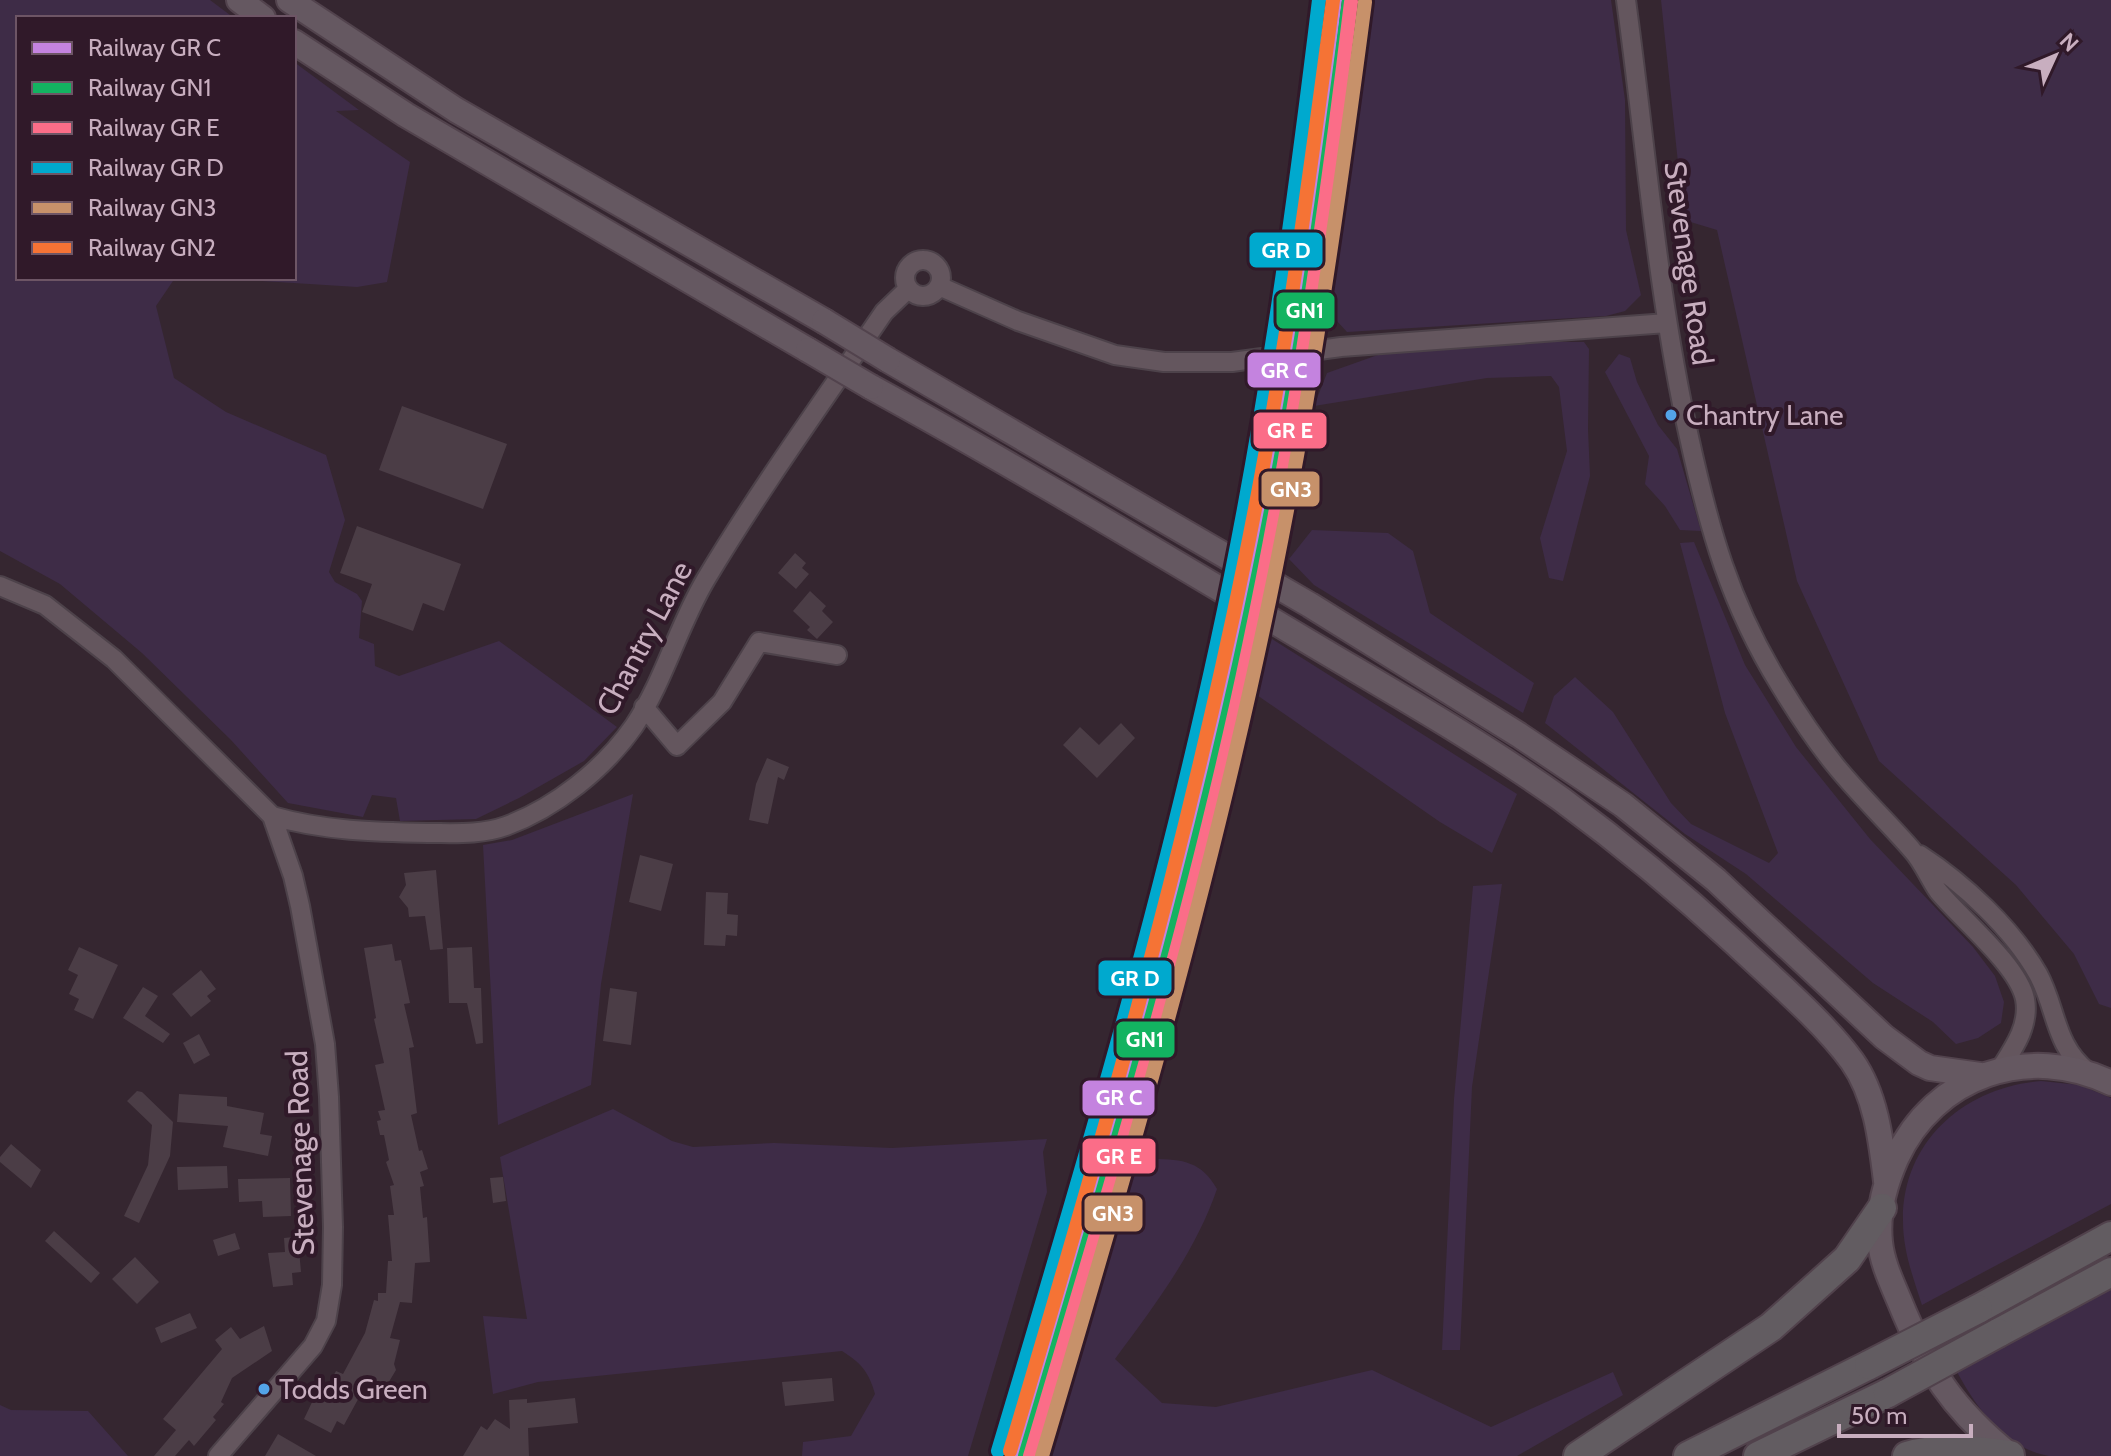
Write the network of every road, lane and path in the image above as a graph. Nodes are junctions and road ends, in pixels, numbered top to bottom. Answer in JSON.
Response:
{"nodes":[{"id":1,"x":239,"y":0,"type":"edge"},
{"id":2,"x":289,"y":0,"type":"edge"},
{"id":3,"x":1626,"y":0,"type":"edge"},
{"id":4,"x":260,"y":16,"type":"edge"},
{"id":5,"x":296,"y":43,"type":"edge"},
{"id":6,"x":939,"y":286,"type":"junction"},
{"id":7,"x":908,"y":289,"type":"junction"},
{"id":8,"x":1667,"y":323,"type":"junction"},
{"id":9,"x":0,"y":586,"type":"edge"},
{"id":10,"x":837,"y":655,"type":"dead end"},
{"id":11,"x":644,"y":707,"type":"junction"},
{"id":12,"x":272,"y":816,"type":"junction"},
{"id":13,"x":1915,"y":852,"type":"junction"},
{"id":14,"x":2088,"y":1072,"type":"junction"},
{"id":15,"x":1990,"y":1073,"type":"junction"},
{"id":16,"x":2111,"y":1083,"type":"edge"},
{"id":17,"x":1884,"y":1194,"type":"junction"},
{"id":18,"x":2111,"y":1236,"type":"edge"},
{"id":19,"x":2111,"y":1272,"type":"edge"},
{"id":20,"x":218,"y":1456,"type":"edge"},
{"id":21,"x":1578,"y":1456,"type":"edge"},
{"id":22,"x":1688,"y":1456,"type":"edge"},
{"id":23,"x":1758,"y":1456,"type":"edge"},
{"id":24,"x":1907,"y":1456,"type":"edge"},
{"id":25,"x":2010,"y":1456,"type":"edge"}],
"edges":[{"from":1,"to":4,"type":"main road"},
{"from":2,"to":15,"type":"main road","bridge":true},
{"from":3,"to":8,"type":"street","name":"Stevenage Road"},
{"from":5,"to":17,"type":"main road","bridge":true},
{"from":6,"to":7,"type":"street"},
{"from":6,"to":7,"type":"street"},
{"from":6,"to":8,"type":"street"},
{"from":7,"to":11,"type":"street","name":"Chantry Lane"},
{"from":8,"to":13,"type":"street","name":"Stevenage Road"},
{"from":9,"to":12,"type":"street"},
{"from":10,"to":11,"type":"street"},
{"from":11,"to":12,"type":"street","name":"Chantry Lane"},
{"from":12,"to":20,"type":"street","name":"Stevenage Road"},
{"from":13,"to":14,"type":"street","name":"Stevenage Road"},
{"from":13,"to":15,"type":"street","name":"Stevenage Road"},
{"from":14,"to":15,"type":"main road"},
{"from":14,"to":16,"type":"main road"},
{"from":15,"to":17,"type":"main road"},
{"from":17,"to":21,"type":"highway"},
{"from":17,"to":25,"type":"main road"},
{"from":18,"to":22,"type":"highway","bridge":true},
{"from":19,"to":23,"type":"highway","bridge":true},
{"from":24,"to":25,"type":"highway"}]}
